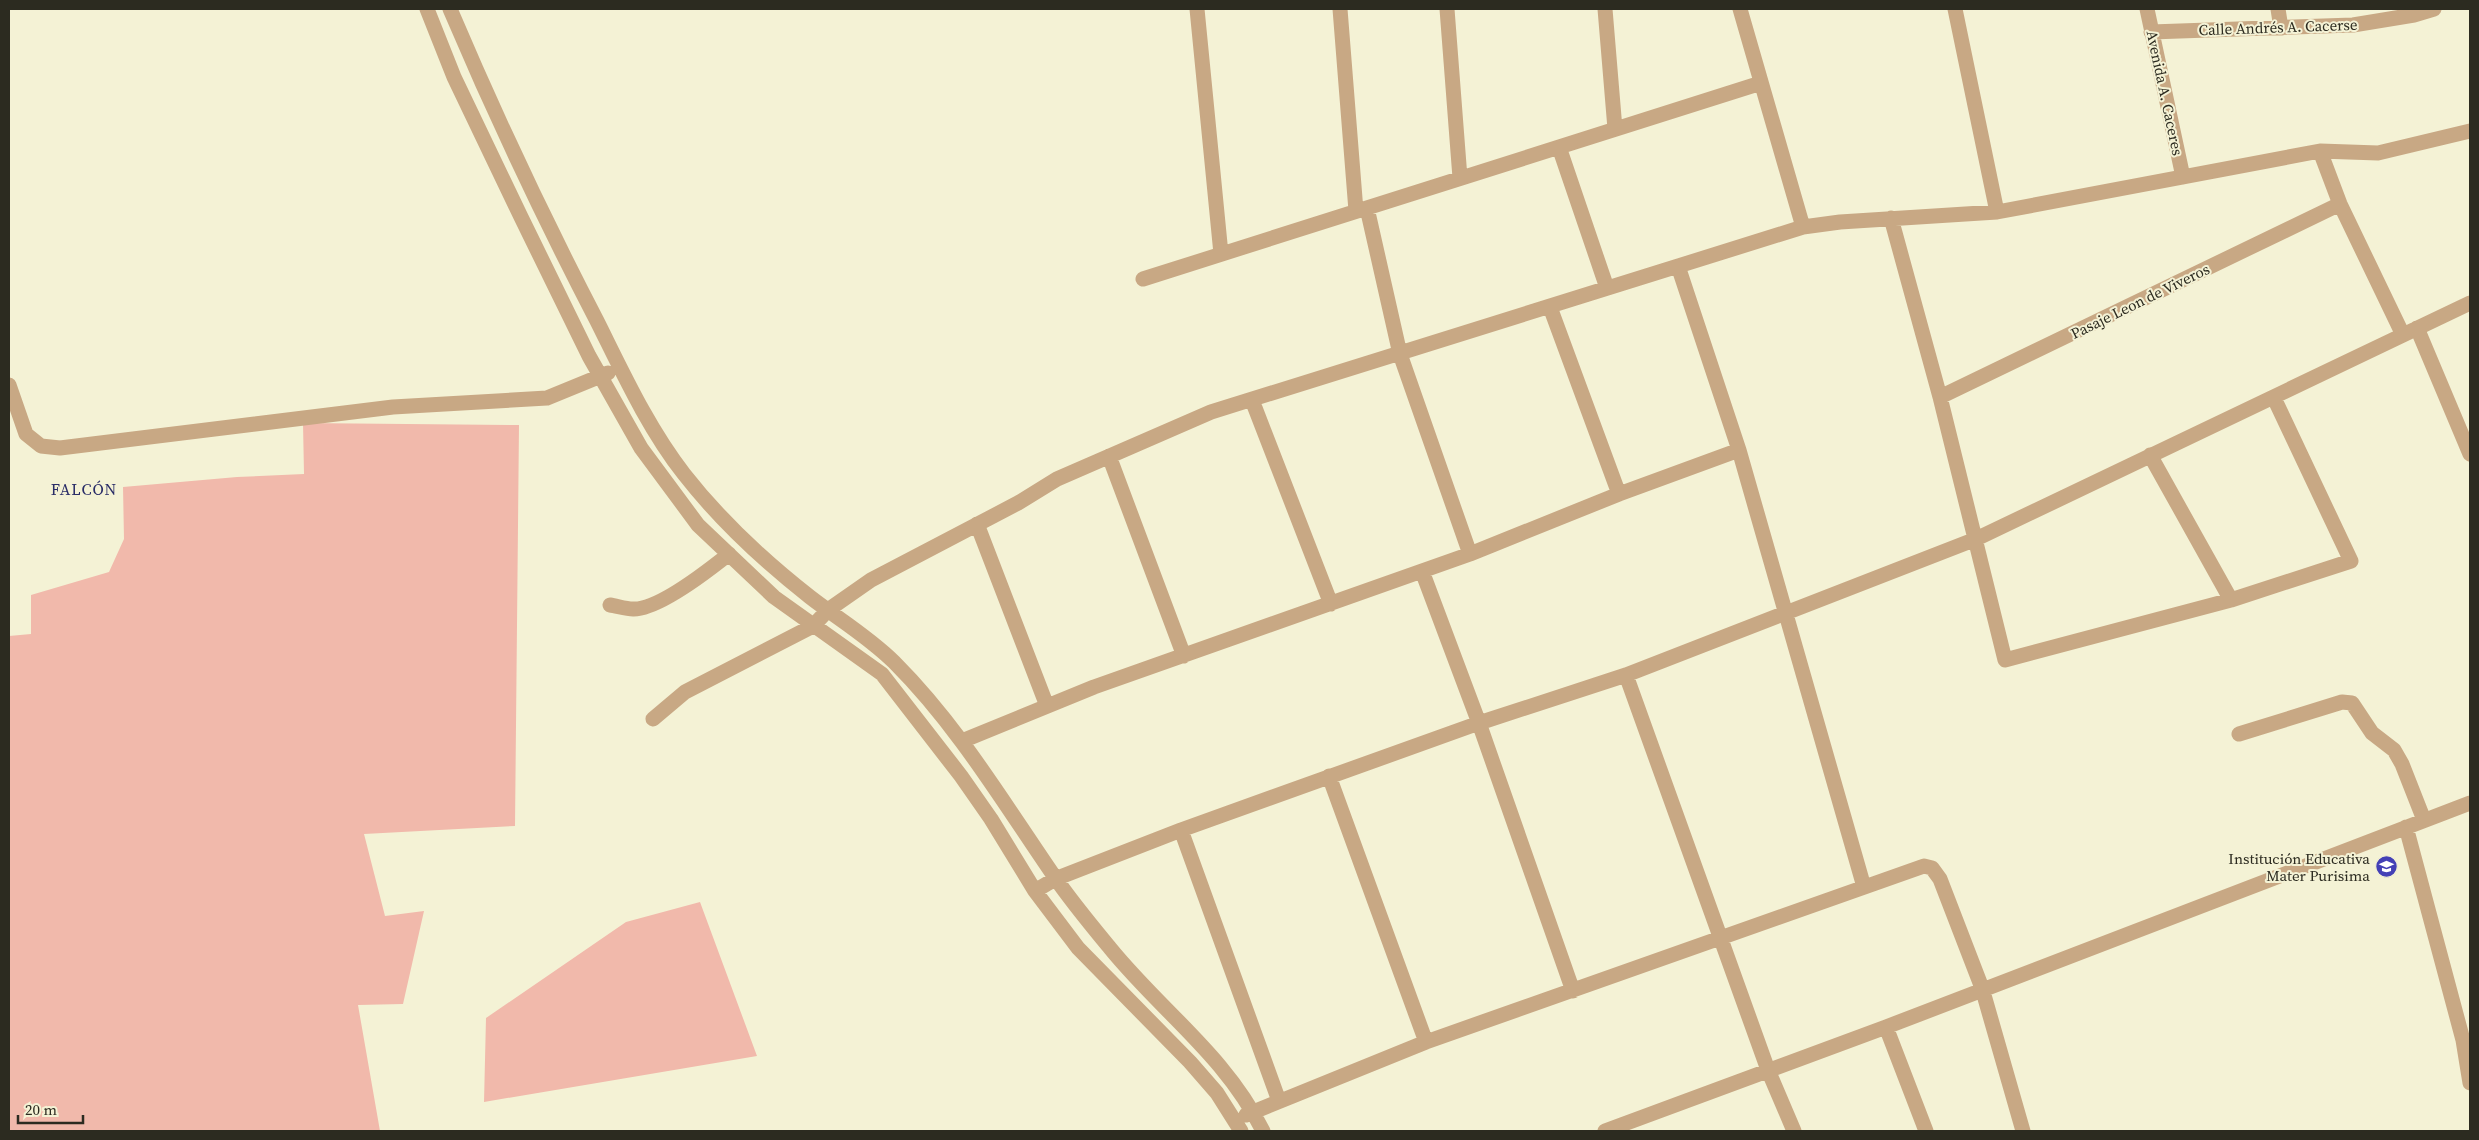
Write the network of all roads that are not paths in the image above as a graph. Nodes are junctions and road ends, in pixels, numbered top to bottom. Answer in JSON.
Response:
{"nodes":[{"id":1,"x":427,"y":9,"type":"edge"},
{"id":2,"x":450,"y":9,"type":"edge"},
{"id":3,"x":1197,"y":9,"type":"edge"},
{"id":4,"x":1340,"y":9,"type":"edge"},
{"id":5,"x":1447,"y":9,"type":"edge"},
{"id":6,"x":1605,"y":9,"type":"edge"},
{"id":7,"x":1740,"y":9,"type":"edge"},
{"id":8,"x":1955,"y":9,"type":"edge"},
{"id":9,"x":2147,"y":9,"type":"edge"},
{"id":10,"x":2278,"y":9,"type":"edge"},
{"id":11,"x":2434,"y":9,"type":"edge"},
{"id":12,"x":2412,"y":12,"type":"edge"},
{"id":13,"x":2281,"y":28,"type":"junction"},
{"id":14,"x":2151,"y":32,"type":"junction"},
{"id":15,"x":1761,"y":83,"type":"junction"},
{"id":16,"x":1615,"y":129,"type":"junction"},
{"id":17,"x":2470,"y":131,"type":"edge"},
{"id":18,"x":1559,"y":147,"type":"junction"},
{"id":19,"x":2320,"y":151,"type":"junction"},
{"id":20,"x":2183,"y":177,"type":"junction"},
{"id":21,"x":1460,"y":178,"type":"junction"},
{"id":22,"x":2340,"y":204,"type":"junction"},
{"id":23,"x":1361,"y":210,"type":"junction"},
{"id":24,"x":1997,"y":212,"type":"junction"},
{"id":25,"x":1891,"y":218,"type":"junction"},
{"id":26,"x":1803,"y":227,"type":"junction"},
{"id":27,"x":1221,"y":254,"type":"junction"},
{"id":28,"x":1678,"y":266,"type":"junction"},
{"id":29,"x":1144,"y":279,"type":"dead end"},
{"id":30,"x":1607,"y":288,"type":"junction"},
{"id":31,"x":2470,"y":303,"type":"edge"},
{"id":32,"x":1550,"y":307,"type":"junction"},
{"id":33,"x":2417,"y":328,"type":"junction"},
{"id":34,"x":2402,"y":334,"type":"junction"},
{"id":35,"x":1400,"y":354,"type":"junction"},
{"id":36,"x":620,"y":366,"type":"junction"},
{"id":37,"x":601,"y":377,"type":"junction"},
{"id":38,"x":9,"y":385,"type":"edge"},
{"id":39,"x":1940,"y":397,"type":"junction"},
{"id":40,"x":2274,"y":398,"type":"junction"},
{"id":41,"x":1252,"y":400,"type":"junction"},
{"id":42,"x":1739,"y":450,"type":"junction"},
{"id":43,"x":2470,"y":454,"type":"edge"},
{"id":44,"x":2150,"y":455,"type":"junction"},
{"id":45,"x":1109,"y":456,"type":"junction"},
{"id":46,"x":1619,"y":494,"type":"junction"},
{"id":47,"x":977,"y":524,"type":"junction"},
{"id":48,"x":1976,"y":539,"type":"junction"},
{"id":49,"x":729,"y":554,"type":"junction"},
{"id":50,"x":1470,"y":554,"type":"junction"},
{"id":51,"x":1422,"y":571,"type":"junction"},
{"id":52,"x":2231,"y":600,"type":"junction"},
{"id":53,"x":1331,"y":604,"type":"junction"},
{"id":54,"x":610,"y":605,"type":"dead end"},
{"id":55,"x":828,"y":610,"type":"junction"},
{"id":56,"x":1786,"y":611,"type":"junction"},
{"id":57,"x":813,"y":626,"type":"junction"},
{"id":58,"x":1184,"y":656,"type":"junction"},
{"id":59,"x":1626,"y":675,"type":"junction"},
{"id":60,"x":1047,"y":706,"type":"junction"},
{"id":61,"x":653,"y":719,"type":"dead end"},
{"id":62,"x":1479,"y":723,"type":"junction"},
{"id":63,"x":2239,"y":734,"type":"dead end"},
{"id":64,"x":962,"y":741,"type":"junction"},
{"id":65,"x":1329,"y":776,"type":"junction"},
{"id":66,"x":2470,"y":803,"type":"edge"},
{"id":67,"x":2424,"y":820,"type":"junction"},
{"id":68,"x":2406,"y":827,"type":"junction"},
{"id":69,"x":1181,"y":830,"type":"junction"},
{"id":70,"x":1055,"y":879,"type":"junction"},
{"id":71,"x":1864,"y":888,"type":"junction"},
{"id":72,"x":1035,"y":891,"type":"junction"},
{"id":73,"x":1722,"y":938,"type":"junction"},
{"id":74,"x":1982,"y":988,"type":"junction"},
{"id":75,"x":1573,"y":991,"type":"junction"},
{"id":76,"x":1886,"y":1027,"type":"junction"},
{"id":77,"x":1426,"y":1042,"type":"junction"},
{"id":78,"x":1768,"y":1070,"type":"junction"},
{"id":79,"x":2470,"y":1083,"type":"edge"},
{"id":80,"x":1279,"y":1101,"type":"junction"},
{"id":81,"x":1253,"y":1112,"type":"junction"},
{"id":82,"x":1238,"y":1126,"type":"edge"},
{"id":83,"x":1263,"y":1131,"type":"edge"},
{"id":84,"x":1605,"y":1131,"type":"edge"},
{"id":85,"x":1794,"y":1131,"type":"edge"},
{"id":86,"x":1926,"y":1131,"type":"edge"},
{"id":87,"x":2023,"y":1131,"type":"edge"}],
"edges":[{"from":1,"to":37,"type":"street"},
{"from":2,"to":36,"type":"street"},
{"from":3,"to":27,"type":"street"},
{"from":4,"to":23,"type":"street"},
{"from":5,"to":21,"type":"street"},
{"from":6,"to":16,"type":"street"},
{"from":7,"to":15,"type":"street"},
{"from":8,"to":24,"type":"street"},
{"from":9,"to":14,"type":"street","name":"Avenida A. Caceres"},
{"from":10,"to":13,"type":"street"},
{"from":11,"to":12,"type":"street","name":"Calle Andrés A. Cacerse"},
{"from":12,"to":13,"type":"street","name":"Calle Andrés A. Cacerse"},
{"from":13,"to":14,"type":"street","name":"Calle Andrés A. Cacerse"},
{"from":14,"to":20,"type":"street","name":"Avenida A. Caceres"},
{"from":15,"to":16,"type":"street"},
{"from":15,"to":26,"type":"street"},
{"from":16,"to":18,"type":"street"},
{"from":17,"to":19,"type":"street"},
{"from":18,"to":21,"type":"street"},
{"from":18,"to":30,"type":"street"},
{"from":19,"to":20,"type":"street"},
{"from":19,"to":22,"type":"street"},
{"from":20,"to":24,"type":"street"},
{"from":21,"to":23,"type":"street"},
{"from":22,"to":34,"type":"street"},
{"from":22,"to":39,"type":"street","name":"Pasaje Leon de Viveros"},
{"from":23,"to":27,"type":"street"},
{"from":23,"to":35,"type":"street"},
{"from":24,"to":25,"type":"street"},
{"from":25,"to":26,"type":"street"},
{"from":25,"to":39,"type":"street"},
{"from":26,"to":28,"type":"street"},
{"from":27,"to":29,"type":"street"},
{"from":28,"to":30,"type":"street"},
{"from":28,"to":42,"type":"street"},
{"from":30,"to":32,"type":"street"},
{"from":31,"to":33,"type":"street"},
{"from":32,"to":35,"type":"street"},
{"from":32,"to":46,"type":"street"},
{"from":33,"to":34,"type":"street"},
{"from":33,"to":43,"type":"street"},
{"from":34,"to":40,"type":"street"},
{"from":35,"to":41,"type":"street"},
{"from":35,"to":50,"type":"street"},
{"from":36,"to":37,"type":"street"},
{"from":36,"to":55,"type":"street"},
{"from":37,"to":38,"type":"street"},
{"from":37,"to":49,"type":"street"},
{"from":39,"to":48,"type":"street"},
{"from":40,"to":44,"type":"street"},
{"from":40,"to":52,"type":"street"},
{"from":41,"to":45,"type":"street"},
{"from":41,"to":53,"type":"street"},
{"from":42,"to":46,"type":"street"},
{"from":42,"to":56,"type":"street"},
{"from":44,"to":48,"type":"street"},
{"from":44,"to":52,"type":"street"},
{"from":45,"to":47,"type":"street"},
{"from":45,"to":58,"type":"street"},
{"from":46,"to":50,"type":"street"},
{"from":47,"to":55,"type":"street"},
{"from":47,"to":60,"type":"street"},
{"from":48,"to":52,"type":"street"},
{"from":48,"to":56,"type":"street"},
{"from":49,"to":54,"type":"street"},
{"from":49,"to":57,"type":"street"},
{"from":50,"to":51,"type":"street"},
{"from":51,"to":53,"type":"street"},
{"from":51,"to":62,"type":"street"},
{"from":53,"to":58,"type":"street"},
{"from":55,"to":57,"type":"street"},
{"from":55,"to":64,"type":"street"},
{"from":56,"to":59,"type":"street"},
{"from":56,"to":71,"type":"street"},
{"from":57,"to":61,"type":"street"},
{"from":57,"to":72,"type":"street"},
{"from":58,"to":60,"type":"street"},
{"from":59,"to":62,"type":"street"},
{"from":59,"to":73,"type":"street"},
{"from":60,"to":64,"type":"street"},
{"from":62,"to":65,"type":"street"},
{"from":62,"to":75,"type":"street"},
{"from":63,"to":67,"type":"street"},
{"from":64,"to":70,"type":"street"},
{"from":65,"to":69,"type":"street"},
{"from":65,"to":77,"type":"street"},
{"from":66,"to":67,"type":"street"},
{"from":67,"to":68,"type":"street"},
{"from":68,"to":74,"type":"street"},
{"from":68,"to":79,"type":"street"},
{"from":69,"to":70,"type":"street"},
{"from":69,"to":80,"type":"street"},
{"from":70,"to":72,"type":"street"},
{"from":70,"to":81,"type":"street"},
{"from":71,"to":73,"type":"street"},
{"from":71,"to":74,"type":"street"},
{"from":72,"to":82,"type":"street"},
{"from":73,"to":75,"type":"street"},
{"from":73,"to":78,"type":"street"},
{"from":74,"to":76,"type":"street"},
{"from":74,"to":87,"type":"street"},
{"from":75,"to":77,"type":"street"},
{"from":76,"to":78,"type":"street"},
{"from":76,"to":86,"type":"street"},
{"from":77,"to":80,"type":"street"},
{"from":78,"to":84,"type":"street"},
{"from":78,"to":85,"type":"street"},
{"from":80,"to":81,"type":"street"},
{"from":81,"to":82,"type":"street"},
{"from":81,"to":83,"type":"street"}]}
